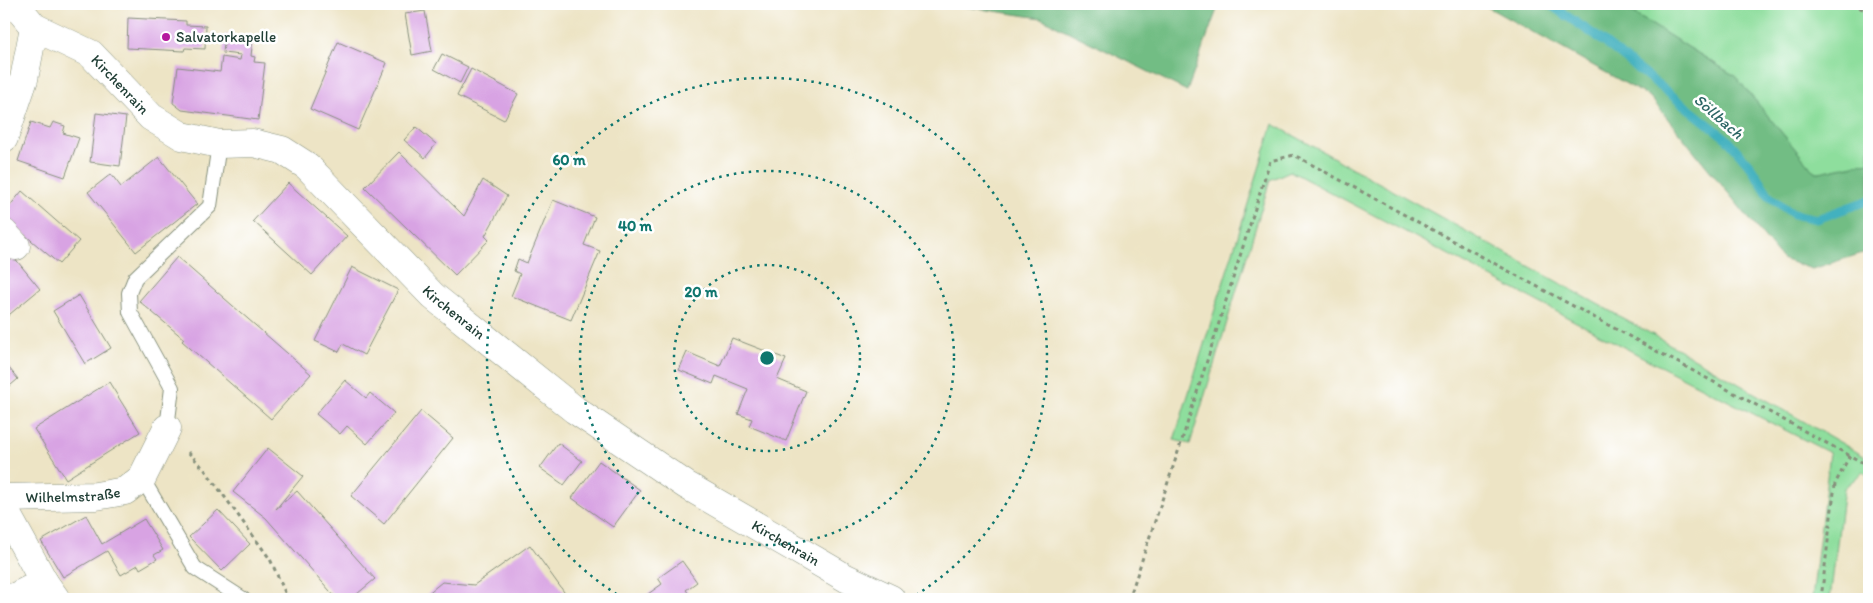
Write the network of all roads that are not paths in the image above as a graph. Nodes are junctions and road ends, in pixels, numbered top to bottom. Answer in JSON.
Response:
{"nodes":[{"id":1,"x":15,"y":4,"type":"edge"},
{"id":2,"x":34,"y":27,"type":"junction"},
{"id":3,"x":4,"y":138,"type":"edge"},
{"id":4,"x":220,"y":144,"type":"junction"},
{"id":5,"x":167,"y":428,"type":"joint"},
{"id":6,"x":142,"y":478,"type":"junction"},
{"id":7,"x":4,"y":498,"type":"edge"},
{"id":8,"x":4,"y":509,"type":"edge"},
{"id":9,"x":50,"y":591,"type":"edge"},
{"id":10,"x":4,"y":598,"type":"edge"},
{"id":11,"x":243,"y":599,"type":"edge"},
{"id":12,"x":891,"y":599,"type":"edge"}],
"edges":[{"from":1,"to":2,"type":"street"},
{"from":2,"to":3,"type":"street"},
{"from":2,"to":4,"type":"street","name":"Kirchenrain"},
{"from":4,"to":5,"type":"lane"},
{"from":4,"to":12,"type":"street","name":"Kirchenrain"},
{"from":5,"to":6,"type":"street","name":"Wilhelmstraße"},
{"from":6,"to":7,"type":"street","name":"Wilhelmstraße"},
{"from":6,"to":11,"type":"lane"},
{"from":8,"to":9,"type":"street","name":"Wilhelmstraße"},
{"from":9,"to":10,"type":"street","name":"Wilhelmstraße"}]}
